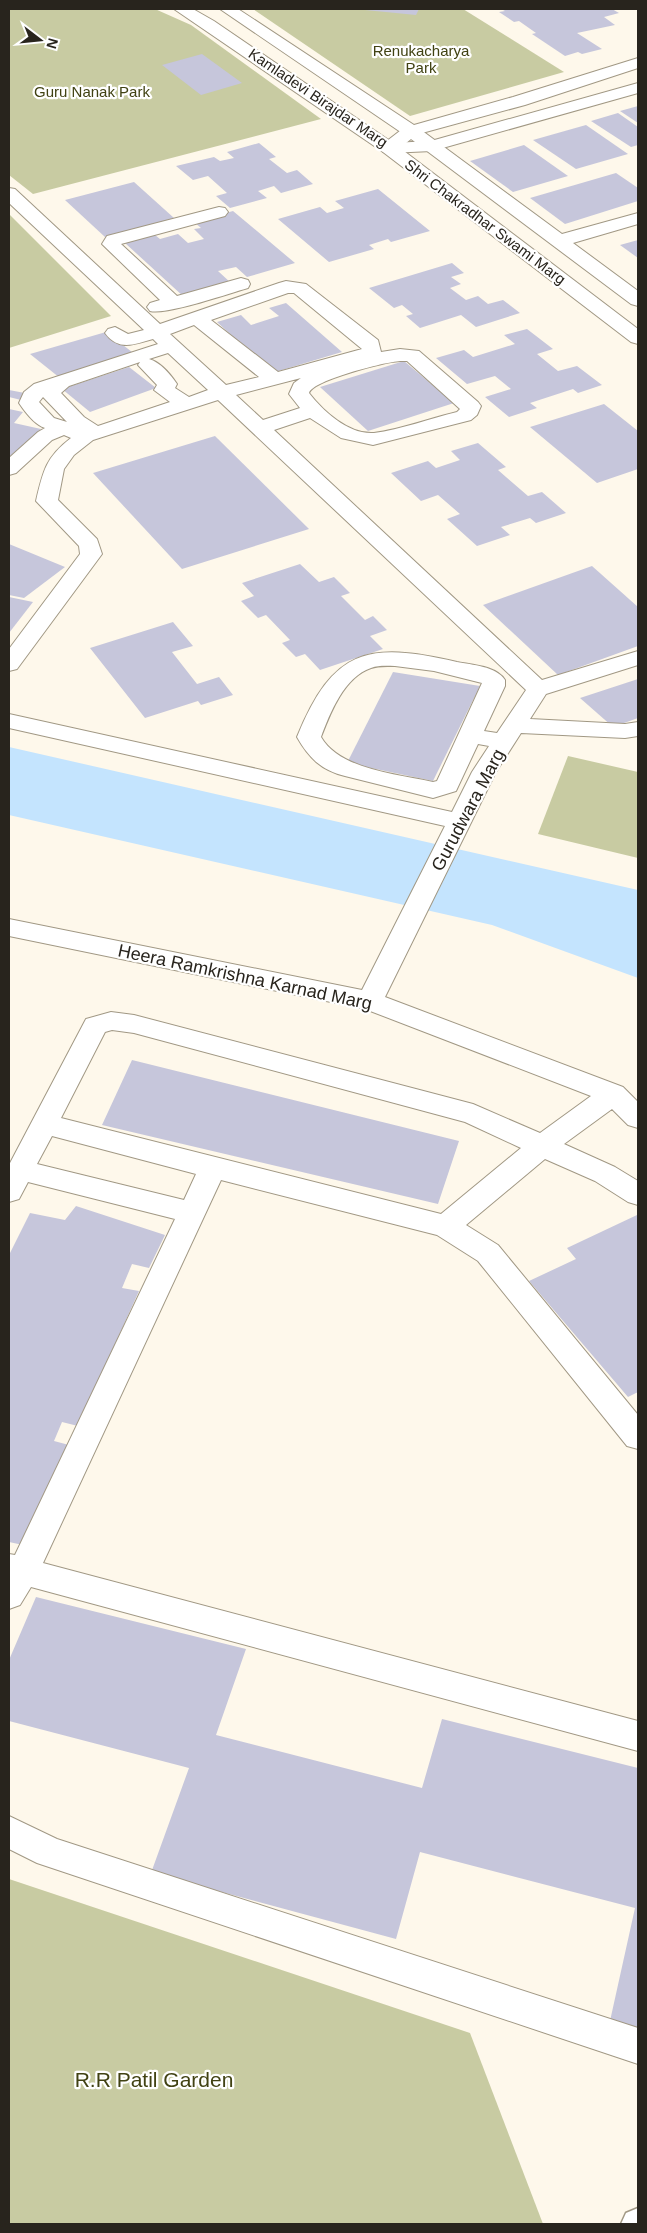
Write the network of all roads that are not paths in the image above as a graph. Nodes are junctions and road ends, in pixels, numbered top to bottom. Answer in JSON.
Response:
{"nodes":[{"id":1,"x":182,"y":9,"type":"edge"},
{"id":2,"x":228,"y":9,"type":"edge"},
{"id":3,"x":638,"y":63,"type":"edge"},
{"id":4,"x":638,"y":88,"type":"edge"},
{"id":5,"x":412,"y":131,"type":"junction"},
{"id":6,"x":432,"y":146,"type":"junction"},
{"id":7,"x":389,"y":148,"type":"junction"},
{"id":8,"x":9,"y":193,"type":"edge"},
{"id":9,"x":219,"y":212,"type":"dead end"},
{"id":10,"x":638,"y":218,"type":"edge"},
{"id":11,"x":560,"y":241,"type":"junction"},
{"id":12,"x":287,"y":272,"type":"dead end"},
{"id":13,"x":638,"y":300,"type":"edge"},
{"id":14,"x":174,"y":302,"type":"junction"},
{"id":15,"x":136,"y":313,"type":"junction"},
{"id":16,"x":197,"y":318,"type":"junction"},
{"id":17,"x":115,"y":333,"type":"dead end"},
{"id":18,"x":638,"y":338,"type":"edge"},
{"id":19,"x":164,"y":339,"type":"junction"},
{"id":20,"x":148,"y":365,"type":"dead end"},
{"id":21,"x":274,"y":379,"type":"junction"},
{"id":22,"x":58,"y":385,"type":"dead end"},
{"id":23,"x":220,"y":393,"type":"junction"},
{"id":24,"x":185,"y":403,"type":"junction"},
{"id":25,"x":118,"y":407,"type":"dead end"},
{"id":26,"x":313,"y":411,"type":"junction"},
{"id":27,"x":259,"y":428,"type":"junction"},
{"id":28,"x":80,"y":429,"type":"junction"},
{"id":29,"x":27,"y":473,"type":"edge"},
{"id":30,"x":638,"y":658,"type":"edge"},
{"id":31,"x":9,"y":664,"type":"edge"},
{"id":32,"x":538,"y":689,"type":"junction"},
{"id":33,"x":9,"y":721,"type":"edge"},
{"id":34,"x":638,"y":729,"type":"edge"},
{"id":35,"x":509,"y":733,"type":"junction"},
{"id":36,"x":470,"y":735,"type":"junction"},
{"id":37,"x":457,"y":826,"type":"junction"},
{"id":38,"x":9,"y":928,"type":"edge"},
{"id":39,"x":370,"y":1001,"type":"junction"},
{"id":40,"x":613,"y":1094,"type":"junction"},
{"id":41,"x":638,"y":1118,"type":"edge"},
{"id":42,"x":44,"y":1124,"type":"junction"},
{"id":43,"x":543,"y":1145,"type":"junction"},
{"id":44,"x":213,"y":1168,"type":"junction"},
{"id":45,"x":14,"y":1181,"type":"edge"},
{"id":46,"x":638,"y":1195,"type":"edge"},
{"id":47,"x":193,"y":1212,"type":"junction"},
{"id":48,"x":446,"y":1226,"type":"junction"},
{"id":49,"x":638,"y":1437,"type":"edge"},
{"id":50,"x":13,"y":1577,"type":"edge"},
{"id":51,"x":638,"y":1736,"type":"edge"},
{"id":52,"x":9,"y":1832,"type":"edge"},
{"id":53,"x":638,"y":2046,"type":"edge"}],
"edges":[{"from":1,"to":7,"type":"street","name":"Kamladevi Birajdar Marg"},
{"from":2,"to":5,"type":"street","name":"Kamladevi Birajdar Marg"},
{"from":3,"to":5,"type":"street","name":"Kamladevi Birajdar Marg"},
{"from":4,"to":6,"type":"street","name":"Kamladevi Birajdar Marg"},
{"from":5,"to":6,"type":"street","name":"Shri Chakradhar Swami Marg"},
{"from":5,"to":7,"type":"street","name":"Shri Chakradhar Swami Marg"},
{"from":6,"to":7,"type":"street","name":"Kamladevi Birajdar Marg"},
{"from":6,"to":11,"type":"street","name":"Shri Chakradhar Swami Marg"},
{"from":7,"to":18,"type":"street","name":"Shri Chakradhar Swami Marg"},
{"from":8,"to":15,"type":"street"},
{"from":9,"to":14,"type":"street"},
{"from":10,"to":11,"type":"street"},
{"from":11,"to":13,"type":"street","name":"Shri Chakradhar Swami Marg"},
{"from":12,"to":14,"type":"street"},
{"from":14,"to":15,"type":"street"},
{"from":15,"to":19,"type":"street"},
{"from":16,"to":19,"type":"street"},
{"from":16,"to":21,"type":"street"},
{"from":16,"to":21,"type":"street"},
{"from":17,"to":19,"type":"street"},
{"from":19,"to":23,"type":"street"},
{"from":19,"to":28,"type":"street"},
{"from":20,"to":24,"type":"street"},
{"from":21,"to":23,"type":"street"},
{"from":22,"to":28,"type":"street"},
{"from":23,"to":24,"type":"street"},
{"from":23,"to":27,"type":"street"},
{"from":24,"to":28,"type":"street"},
{"from":25,"to":28,"type":"street"},
{"from":26,"to":26,"type":"street"},
{"from":26,"to":27,"type":"street"},
{"from":27,"to":32,"type":"street"},
{"from":28,"to":29,"type":"street"},
{"from":28,"to":29,"type":"street"},
{"from":29,"to":31,"type":"street"},
{"from":30,"to":32,"type":"street"},
{"from":32,"to":35,"type":"street","name":"Gurudwara Marg"},
{"from":33,"to":37,"type":"street"},
{"from":34,"to":35,"type":"street"},
{"from":35,"to":36,"type":"street"},
{"from":35,"to":37,"type":"street","name":"Gurudwara Marg"},
{"from":36,"to":36,"type":"street"},
{"from":37,"to":39,"type":"street","name":"Gurudwara Marg"},
{"from":38,"to":39,"type":"street","name":"Heera Ramkrishna Karnad Marg"},
{"from":39,"to":40,"type":"street","name":"Heera Ramkrishna Karnad Marg"},
{"from":40,"to":41,"type":"street","name":"Heera Ramkrishna Karnad Marg"},
{"from":40,"to":43,"type":"street"},
{"from":42,"to":43,"type":"street"},
{"from":42,"to":44,"type":"street"},
{"from":42,"to":45,"type":"street"},
{"from":43,"to":46,"type":"street"},
{"from":43,"to":48,"type":"street"},
{"from":44,"to":47,"type":"street"},
{"from":44,"to":48,"type":"street"},
{"from":45,"to":47,"type":"street"},
{"from":47,"to":50,"type":"street"},
{"from":48,"to":49,"type":"street"},
{"from":50,"to":51,"type":"street"},
{"from":52,"to":53,"type":"street"}]}
